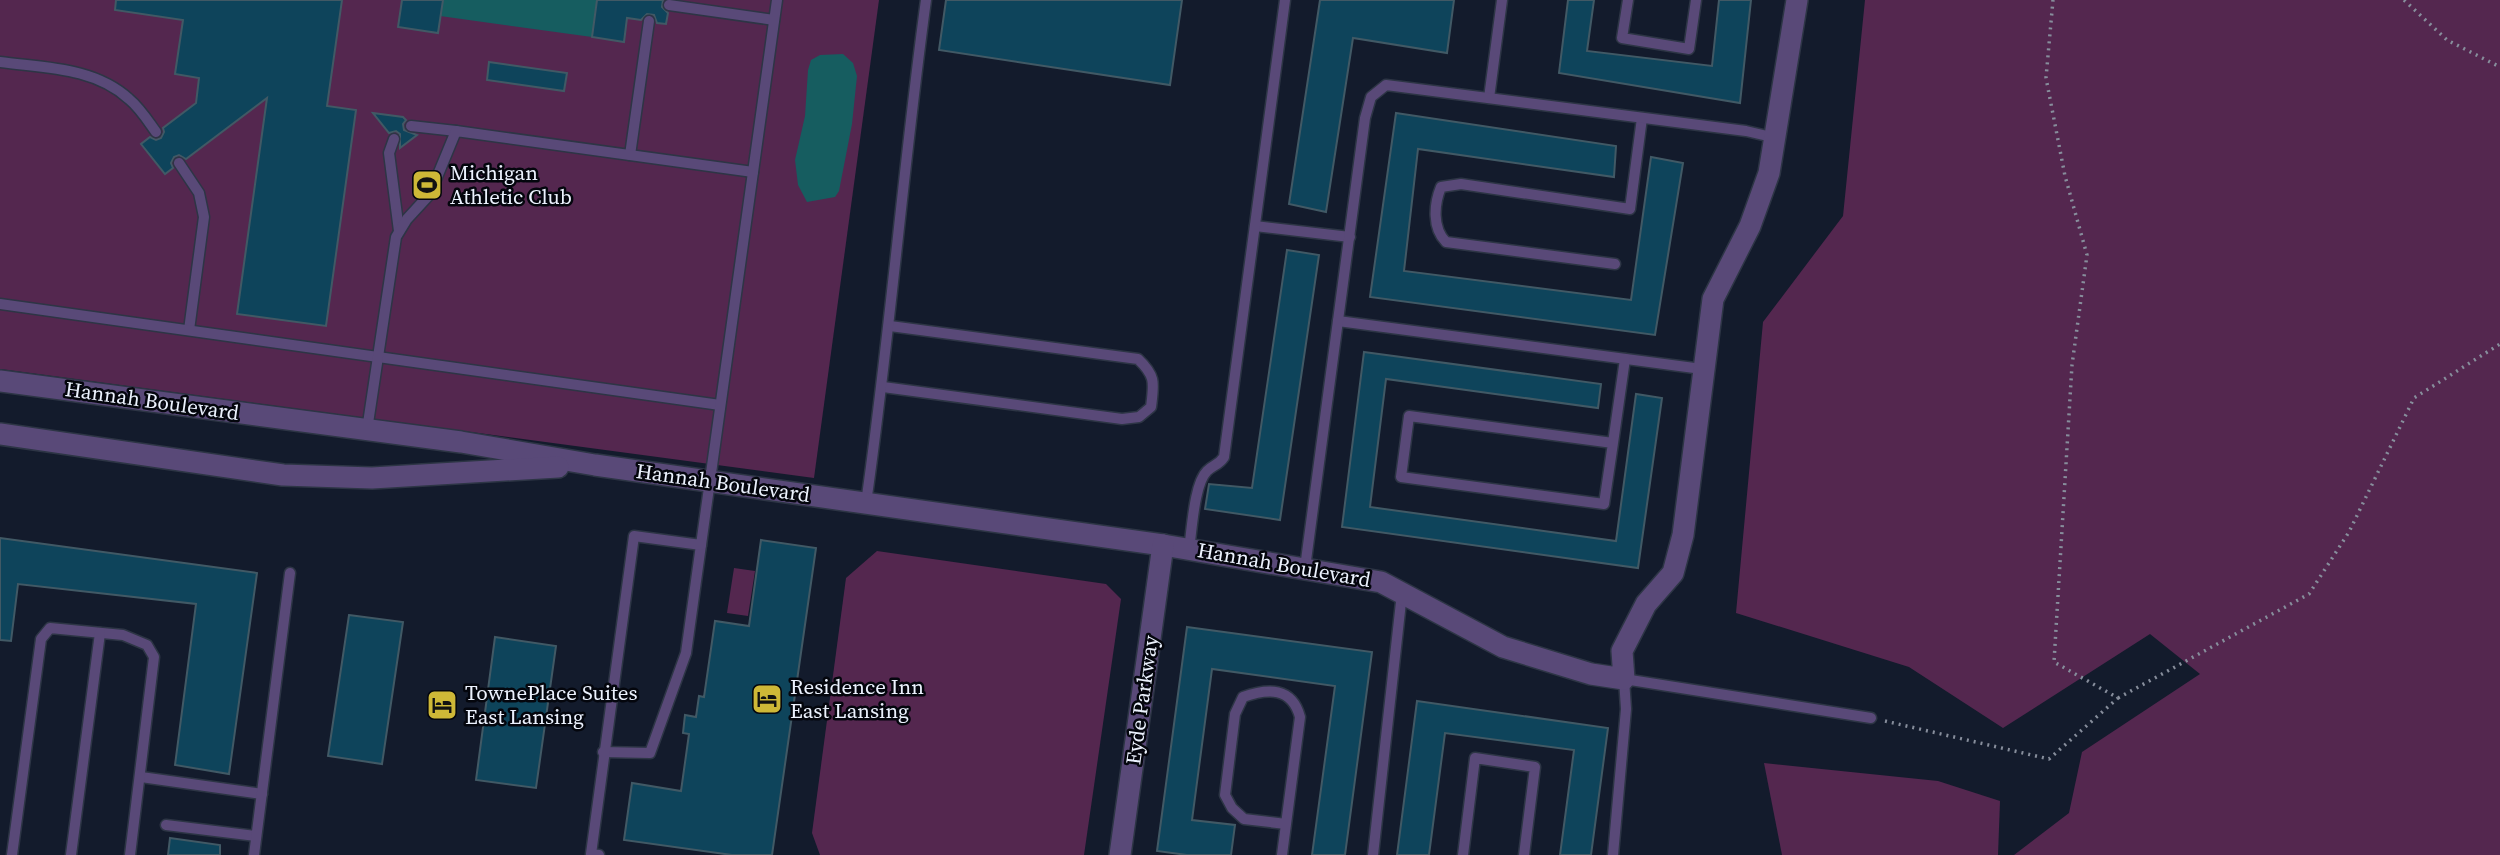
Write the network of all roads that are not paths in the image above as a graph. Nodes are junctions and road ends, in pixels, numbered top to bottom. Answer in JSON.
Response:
{"nodes":[{"id":1,"x":777,"y":0,"type":"edge"},
{"id":2,"x":926,"y":0,"type":"edge"},
{"id":3,"x":1285,"y":0,"type":"edge"},
{"id":4,"x":1502,"y":0,"type":"edge"},
{"id":5,"x":1628,"y":0,"type":"edge"},
{"id":6,"x":1696,"y":0,"type":"edge"},
{"id":7,"x":1797,"y":0,"type":"edge"},
{"id":8,"x":669,"y":5,"type":"dead end"},
{"id":9,"x":774,"y":20,"type":"junction"},
{"id":10,"x":649,"y":22,"type":"dead end"},
{"id":11,"x":0,"y":62,"type":"edge"},
{"id":12,"x":1489,"y":98,"type":"junction"},
{"id":13,"x":1642,"y":118,"type":"junction"},
{"id":14,"x":411,"y":126,"type":"dead end"},
{"id":15,"x":456,"y":131,"type":"junction"},
{"id":16,"x":156,"y":132,"type":"dead end"},
{"id":17,"x":1776,"y":138,"type":"junction"},
{"id":18,"x":394,"y":139,"type":"dead end"},
{"id":19,"x":630,"y":155,"type":"junction"},
{"id":20,"x":179,"y":163,"type":"dead end"},
{"id":21,"x":753,"y":172,"type":"junction"},
{"id":22,"x":1255,"y":226,"type":"junction"},
{"id":23,"x":399,"y":231,"type":"junction"},
{"id":24,"x":1350,"y":237,"type":"junction"},
{"id":25,"x":1615,"y":264,"type":"dead end"},
{"id":26,"x":0,"y":304,"type":"edge"},
{"id":27,"x":1338,"y":321,"type":"junction"},
{"id":28,"x":890,"y":326,"type":"junction"},
{"id":29,"x":190,"y":330,"type":"junction"},
{"id":30,"x":377,"y":357,"type":"junction"},
{"id":31,"x":1625,"y":359,"type":"junction"},
{"id":32,"x":1702,"y":369,"type":"junction"},
{"id":33,"x":0,"y":381,"type":"edge"},
{"id":34,"x":883,"y":387,"type":"junction"},
{"id":35,"x":720,"y":405,"type":"junction"},
{"id":36,"x":367,"y":430,"type":"junction"},
{"id":37,"x":0,"y":434,"type":"edge"},
{"id":38,"x":1613,"y":443,"type":"junction"},
{"id":39,"x":595,"y":465,"type":"junction"},
{"id":40,"x":709,"y":481,"type":"junction"},
{"id":41,"x":866,"y":503,"type":"junction"},
{"id":42,"x":701,"y":545,"type":"junction"},
{"id":43,"x":1163,"y":545,"type":"junction"},
{"id":44,"x":1189,"y":549,"type":"junction"},
{"id":45,"x":1305,"y":568,"type":"junction"},
{"id":46,"x":290,"y":573,"type":"dead end"},
{"id":47,"x":1402,"y":593,"type":"junction"},
{"id":48,"x":100,"y":633,"type":"junction"},
{"id":49,"x":1624,"y":679,"type":"junction"},
{"id":50,"x":1871,"y":718,"type":"road end"},
{"id":51,"x":603,"y":752,"type":"junction"},
{"id":52,"x":141,"y":777,"type":"junction"},
{"id":53,"x":262,"y":794,"type":"junction"},
{"id":54,"x":1286,"y":824,"type":"junction"},
{"id":55,"x":166,"y":825,"type":"dead end"},
{"id":56,"x":256,"y":836,"type":"junction"},
{"id":57,"x":12,"y":855,"type":"edge"},
{"id":58,"x":71,"y":855,"type":"edge"},
{"id":59,"x":130,"y":855,"type":"edge"},
{"id":60,"x":254,"y":855,"type":"edge"},
{"id":61,"x":599,"y":855,"type":"edge"},
{"id":62,"x":1120,"y":855,"type":"edge"},
{"id":63,"x":1282,"y":855,"type":"edge"},
{"id":64,"x":1373,"y":855,"type":"edge"},
{"id":65,"x":1463,"y":855,"type":"edge"},
{"id":66,"x":1524,"y":855,"type":"edge"},
{"id":67,"x":1613,"y":855,"type":"edge"}],
"edges":[{"from":1,"to":9,"type":"lane"},
{"from":2,"to":28,"type":"lane"},
{"from":3,"to":22,"type":"lane"},
{"from":4,"to":12,"type":"lane"},
{"from":5,"to":6,"type":"lane"},
{"from":7,"to":17,"type":"street"},
{"from":8,"to":9,"type":"lane"},
{"from":9,"to":21,"type":"lane"},
{"from":10,"to":19,"type":"lane"},
{"from":11,"to":16,"type":"lane"},
{"from":12,"to":13,"type":"lane"},
{"from":12,"to":24,"type":"lane"},
{"from":13,"to":17,"type":"lane"},
{"from":13,"to":25,"type":"lane"},
{"from":14,"to":15,"type":"lane"},
{"from":15,"to":19,"type":"lane"},
{"from":15,"to":23,"type":"lane"},
{"from":17,"to":32,"type":"street"},
{"from":18,"to":23,"type":"lane"},
{"from":19,"to":21,"type":"lane"},
{"from":20,"to":29,"type":"lane"},
{"from":21,"to":35,"type":"lane"},
{"from":22,"to":24,"type":"lane"},
{"from":22,"to":44,"type":"lane"},
{"from":23,"to":30,"type":"lane"},
{"from":24,"to":27,"type":"lane"},
{"from":26,"to":29,"type":"lane"},
{"from":27,"to":31,"type":"lane"},
{"from":27,"to":45,"type":"lane"},
{"from":28,"to":34,"type":"lane"},
{"from":28,"to":34,"type":"lane"},
{"from":29,"to":30,"type":"lane"},
{"from":30,"to":35,"type":"lane"},
{"from":30,"to":36,"type":"lane"},
{"from":31,"to":32,"type":"lane"},
{"from":31,"to":38,"type":"lane"},
{"from":32,"to":49,"type":"street"},
{"from":33,"to":36,"type":"street","name":"Hannah Boulevard"},
{"from":34,"to":41,"type":"lane"},
{"from":35,"to":40,"type":"lane"},
{"from":36,"to":39,"type":"street","name":"Hannah Boulevard"},
{"from":37,"to":39,"type":"street","name":"Hannah Boulevard"},
{"from":38,"to":38,"type":"lane"},
{"from":39,"to":40,"type":"street","name":"Hannah Boulevard"},
{"from":40,"to":41,"type":"street","name":"Hannah Boulevard"},
{"from":40,"to":42,"type":"lane"},
{"from":41,"to":43,"type":"street","name":"Hannah Boulevard"},
{"from":42,"to":51,"type":"lane"},
{"from":42,"to":51,"type":"lane"},
{"from":43,"to":44,"type":"street","name":"Hannah Boulevard"},
{"from":43,"to":62,"type":"street","name":"Eyde Parkway"},
{"from":44,"to":45,"type":"street","name":"Hannah Boulevard"},
{"from":45,"to":47,"type":"street","name":"Hannah Boulevard"},
{"from":46,"to":53,"type":"lane"},
{"from":47,"to":49,"type":"street","name":"Hannah Boulevard"},
{"from":47,"to":64,"type":"lane"},
{"from":48,"to":52,"type":"lane"},
{"from":48,"to":57,"type":"lane"},
{"from":48,"to":58,"type":"lane"},
{"from":49,"to":50,"type":"lane"},
{"from":49,"to":67,"type":"lane"},
{"from":51,"to":61,"type":"lane"},
{"from":52,"to":53,"type":"lane"},
{"from":52,"to":59,"type":"lane"},
{"from":53,"to":56,"type":"lane"},
{"from":54,"to":54,"type":"lane"},
{"from":54,"to":63,"type":"lane"},
{"from":55,"to":56,"type":"lane"},
{"from":56,"to":60,"type":"lane"},
{"from":65,"to":66,"type":"lane"}]}
